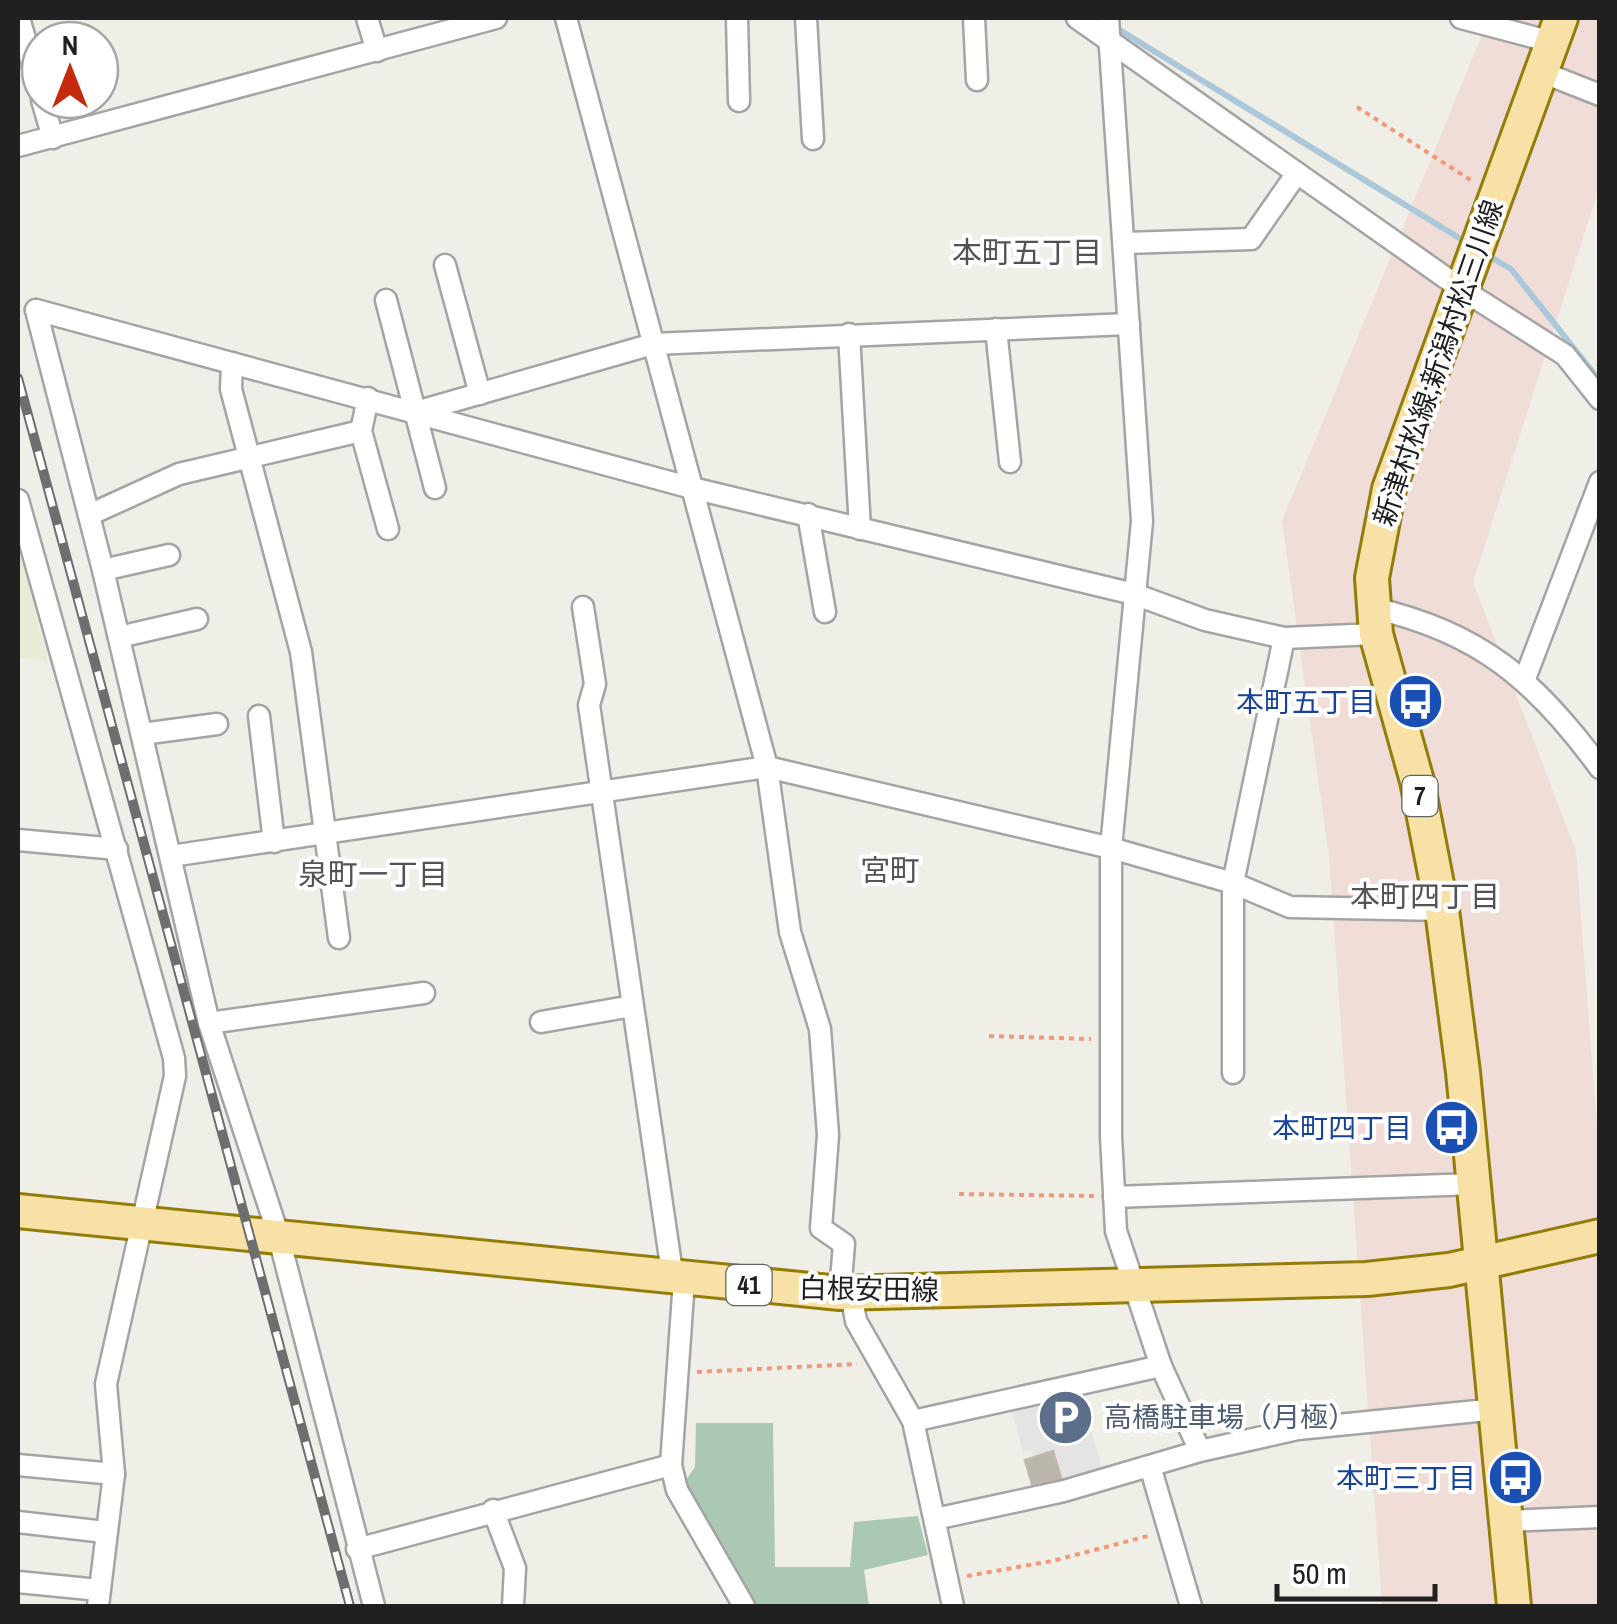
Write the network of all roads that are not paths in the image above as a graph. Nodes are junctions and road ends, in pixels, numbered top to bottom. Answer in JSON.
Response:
{"nodes":[{"id":1,"x":367,"y":18,"type":"edge"},
{"id":2,"x":496,"y":18,"type":"edge"},
{"id":3,"x":566,"y":18,"type":"edge"},
{"id":4,"x":737,"y":18,"type":"edge"},
{"id":5,"x":806,"y":18,"type":"edge"},
{"id":6,"x":974,"y":18,"type":"edge"},
{"id":7,"x":1077,"y":18,"type":"edge"},
{"id":8,"x":1108,"y":18,"type":"edge"},
{"id":9,"x":1460,"y":18,"type":"edge"},
{"id":10,"x":1109,"y":40,"type":"junction"},
{"id":11,"x":1551,"y":44,"type":"edge"},
{"id":12,"x":377,"y":51,"type":"junction"},
{"id":13,"x":978,"y":80,"type":"dead end"},
{"id":14,"x":1600,"y":95,"type":"edge"},
{"id":15,"x":738,"y":101,"type":"dead end"},
{"id":16,"x":48,"y":120,"type":"edge"},
{"id":17,"x":53,"y":138,"type":"junction"},
{"id":18,"x":813,"y":140,"type":"dead end"},
{"id":19,"x":18,"y":146,"type":"edge"},
{"id":20,"x":1297,"y":172,"type":"junction"},
{"id":21,"x":1125,"y":243,"type":"junction"},
{"id":22,"x":445,"y":265,"type":"dead end"},
{"id":23,"x":1463,"y":290,"type":"junction"},
{"id":24,"x":386,"y":300,"type":"dead end"},
{"id":25,"x":1129,"y":324,"type":"junction"},
{"id":26,"x":996,"y":328,"type":"junction"},
{"id":27,"x":849,"y":334,"type":"junction"},
{"id":28,"x":653,"y":344,"type":"junction"},
{"id":29,"x":232,"y":363,"type":"junction"},
{"id":30,"x":480,"y":394,"type":"junction"},
{"id":31,"x":368,"y":398,"type":"junction"},
{"id":32,"x":1600,"y":398,"type":"edge"},
{"id":33,"x":418,"y":412,"type":"junction"},
{"id":34,"x":361,"y":431,"type":"junction"},
{"id":35,"x":250,"y":460,"type":"junction"},
{"id":36,"x":1010,"y":462,"type":"dead end"},
{"id":37,"x":1600,"y":482,"type":"edge"},
{"id":38,"x":435,"y":488,"type":"dead end"},
{"id":39,"x":692,"y":488,"type":"junction"},
{"id":40,"x":18,"y":500,"type":"edge"},
{"id":41,"x":808,"y":514,"type":"junction"},
{"id":42,"x":89,"y":516,"type":"junction"},
{"id":43,"x":388,"y":529,"type":"dead end"},
{"id":44,"x":860,"y":529,"type":"junction"},
{"id":45,"x":169,"y":555,"type":"dead end"},
{"id":46,"x":103,"y":570,"type":"junction"},
{"id":47,"x":1134,"y":594,"type":"junction"},
{"id":48,"x":583,"y":606,"type":"dead end"},
{"id":49,"x":826,"y":612,"type":"dead end"},
{"id":50,"x":197,"y":619,"type":"dead end"},
{"id":51,"x":1374,"y":621,"type":"junction"},
{"id":52,"x":119,"y":637,"type":"junction"},
{"id":53,"x":1284,"y":638,"type":"junction"},
{"id":54,"x":1524,"y":681,"type":"junction"},
{"id":55,"x":260,"y":716,"type":"dead end"},
{"id":56,"x":217,"y":724,"type":"dead end"},
{"id":57,"x":142,"y":734,"type":"junction"},
{"id":58,"x":767,"y":768,"type":"junction"},
{"id":59,"x":1600,"y":768,"type":"edge"},
{"id":60,"x":603,"y":793,"type":"junction"},
{"id":61,"x":325,"y":834,"type":"junction"},
{"id":62,"x":18,"y":840,"type":"edge"},
{"id":63,"x":274,"y":842,"type":"junction"},
{"id":64,"x":1112,"y":848,"type":"junction"},
{"id":65,"x":118,"y":849,"type":"junction"},
{"id":66,"x":171,"y":856,"type":"junction"},
{"id":67,"x":1233,"y":883,"type":"junction"},
{"id":68,"x":1442,"y":910,"type":"junction"},
{"id":69,"x":339,"y":938,"type":"dead end"},
{"id":70,"x":424,"y":993,"type":"dead end"},
{"id":71,"x":632,"y":1006,"type":"junction"},
{"id":72,"x":209,"y":1022,"type":"junction"},
{"id":73,"x":541,"y":1022,"type":"dead end"},
{"id":74,"x":1234,"y":1073,"type":"dead end"},
{"id":75,"x":1474,"y":1184,"type":"junction"},
{"id":76,"x":1114,"y":1196,"type":"junction"},
{"id":77,"x":18,"y":1211,"type":"edge"},
{"id":78,"x":140,"y":1223,"type":"junction"},
{"id":79,"x":278,"y":1234,"type":"junction"},
{"id":80,"x":1600,"y":1236,"type":"edge"},
{"id":81,"x":1482,"y":1262,"type":"junction"},
{"id":82,"x":679,"y":1280,"type":"junction"},
{"id":83,"x":1131,"y":1286,"type":"junction"},
{"id":84,"x":846,"y":1293,"type":"junction"},
{"id":85,"x":1160,"y":1366,"type":"junction"},
{"id":86,"x":1496,"y":1409,"type":"junction"},
{"id":87,"x":913,"y":1422,"type":"junction"},
{"id":88,"x":1200,"y":1451,"type":"junction"},
{"id":89,"x":18,"y":1465,"type":"edge"},
{"id":90,"x":671,"y":1465,"type":"junction"},
{"id":91,"x":1150,"y":1466,"type":"junction"},
{"id":92,"x":114,"y":1474,"type":"junction"},
{"id":93,"x":493,"y":1510,"type":"junction"},
{"id":94,"x":1600,"y":1518,"type":"edge"},
{"id":95,"x":934,"y":1519,"type":"junction"},
{"id":96,"x":1506,"y":1521,"type":"junction"},
{"id":97,"x":18,"y":1522,"type":"edge"},
{"id":98,"x":106,"y":1532,"type":"junction"},
{"id":99,"x":358,"y":1549,"type":"junction"},
{"id":100,"x":18,"y":1582,"type":"edge"},
{"id":101,"x":99,"y":1599,"type":"edge"},
{"id":102,"x":374,"y":1606,"type":"edge"},
{"id":103,"x":514,"y":1606,"type":"edge"},
{"id":104,"x":744,"y":1606,"type":"edge"},
{"id":105,"x":953,"y":1606,"type":"edge"},
{"id":106,"x":1192,"y":1606,"type":"edge"},
{"id":107,"x":1514,"y":1606,"type":"edge"}],
"edges":[{"from":1,"to":12,"type":"street"},
{"from":2,"to":12,"type":"street"},
{"from":3,"to":28,"type":"street"},
{"from":4,"to":15,"type":"street"},
{"from":5,"to":18,"type":"street"},
{"from":6,"to":13,"type":"street"},
{"from":7,"to":10,"type":"street"},
{"from":8,"to":10,"type":"street"},
{"from":9,"to":11,"type":"street"},
{"from":10,"to":20,"type":"street"},
{"from":10,"to":21,"type":"street"},
{"from":11,"to":14,"type":"street"},
{"from":11,"to":23,"type":"main road","name":"新津村松線;新潟村松三川線","number":"7"},
{"from":12,"to":17,"type":"street"},
{"from":16,"to":17,"type":"street"},
{"from":17,"to":19,"type":"street"},
{"from":20,"to":21,"type":"street"},
{"from":20,"to":23,"type":"street"},
{"from":21,"to":25,"type":"street"},
{"from":22,"to":30,"type":"street"},
{"from":23,"to":32,"type":"street"},
{"from":23,"to":51,"type":"main road","name":"新津村松線;新潟村松三川線","number":"7"},
{"from":24,"to":33,"type":"street"},
{"from":25,"to":26,"type":"street"},
{"from":25,"to":47,"type":"street"},
{"from":26,"to":27,"type":"street"},
{"from":26,"to":36,"type":"street"},
{"from":27,"to":28,"type":"street"},
{"from":27,"to":44,"type":"street"},
{"from":28,"to":30,"type":"street"},
{"from":28,"to":39,"type":"street"},
{"from":29,"to":31,"type":"street"},
{"from":29,"to":35,"type":"street"},
{"from":29,"to":42,"type":"street"},
{"from":30,"to":33,"type":"street"},
{"from":31,"to":33,"type":"street"},
{"from":31,"to":34,"type":"street"},
{"from":33,"to":38,"type":"street"},
{"from":33,"to":39,"type":"street"},
{"from":34,"to":35,"type":"street"},
{"from":34,"to":43,"type":"street"},
{"from":35,"to":42,"type":"street"},
{"from":35,"to":61,"type":"street"},
{"from":37,"to":54,"type":"street"},
{"from":39,"to":41,"type":"street"},
{"from":39,"to":58,"type":"street"},
{"from":40,"to":65,"type":"street"},
{"from":41,"to":44,"type":"street"},
{"from":41,"to":49,"type":"street"},
{"from":42,"to":46,"type":"street"},
{"from":44,"to":47,"type":"street"},
{"from":45,"to":46,"type":"street"},
{"from":46,"to":52,"type":"street"},
{"from":47,"to":53,"type":"street"},
{"from":47,"to":64,"type":"street"},
{"from":48,"to":60,"type":"street"},
{"from":50,"to":52,"type":"street"},
{"from":51,"to":53,"type":"street"},
{"from":51,"to":54,"type":"street"},
{"from":51,"to":68,"type":"main road","name":"新津村松線;新潟村松三川線","number":"7"},
{"from":52,"to":57,"type":"street"},
{"from":53,"to":67,"type":"street"},
{"from":54,"to":59,"type":"street"},
{"from":55,"to":63,"type":"street"},
{"from":56,"to":57,"type":"street"},
{"from":57,"to":66,"type":"street"},
{"from":58,"to":60,"type":"street"},
{"from":58,"to":64,"type":"street"},
{"from":58,"to":84,"type":"street"},
{"from":60,"to":61,"type":"street"},
{"from":60,"to":71,"type":"street"},
{"from":61,"to":63,"type":"street"},
{"from":61,"to":69,"type":"street"},
{"from":62,"to":65,"type":"street"},
{"from":63,"to":66,"type":"street"},
{"from":64,"to":67,"type":"street"},
{"from":64,"to":76,"type":"street"},
{"from":65,"to":78,"type":"street"},
{"from":66,"to":72,"type":"street"},
{"from":67,"to":68,"type":"street"},
{"from":67,"to":74,"type":"street"},
{"from":68,"to":75,"type":"main road","name":"新津村松線;新潟村松三川線","number":"7"},
{"from":70,"to":72,"type":"street"},
{"from":71,"to":73,"type":"street"},
{"from":71,"to":82,"type":"street"},
{"from":72,"to":79,"type":"street"},
{"from":75,"to":76,"type":"street"},
{"from":75,"to":81,"type":"main road","name":"新津村松線;新潟村松三川線","number":"7"},
{"from":76,"to":83,"type":"street"},
{"from":77,"to":78,"type":"main road","name":"白根安田線","number":"41"},
{"from":78,"to":79,"type":"main road","name":"白根安田線","number":"41"},
{"from":78,"to":92,"type":"street"},
{"from":79,"to":82,"type":"main road","name":"白根安田線","number":"41"},
{"from":79,"to":99,"type":"street"},
{"from":80,"to":81,"type":"main road","name":"白根安田線","number":"41"},
{"from":81,"to":83,"type":"main road","name":"白根安田線","number":"41"},
{"from":81,"to":86,"type":"main road","name":"新津村松線;新潟村松三川線","number":"7"},
{"from":82,"to":84,"type":"main road","name":"白根安田線","number":"41"},
{"from":82,"to":90,"type":"street"},
{"from":83,"to":84,"type":"main road","name":"白根安田線","number":"41"},
{"from":83,"to":85,"type":"street"},
{"from":84,"to":87,"type":"street"},
{"from":85,"to":87,"type":"street"},
{"from":85,"to":88,"type":"street"},
{"from":86,"to":88,"type":"street"},
{"from":86,"to":96,"type":"main road","name":"新津村松線;新潟村松三川線","number":"7"},
{"from":87,"to":95,"type":"street"},
{"from":88,"to":91,"type":"street"},
{"from":89,"to":92,"type":"street"},
{"from":90,"to":93,"type":"street"},
{"from":90,"to":104,"type":"street"},
{"from":91,"to":95,"type":"street"},
{"from":91,"to":106,"type":"street"},
{"from":92,"to":98,"type":"street"},
{"from":93,"to":99,"type":"street"},
{"from":93,"to":103,"type":"street"},
{"from":94,"to":96,"type":"street"},
{"from":95,"to":105,"type":"street"},
{"from":96,"to":107,"type":"main road","name":"新津村松線;新潟村松三川線","number":"7"},
{"from":97,"to":98,"type":"street"},
{"from":98,"to":101,"type":"street"},
{"from":99,"to":102,"type":"street"},
{"from":100,"to":101,"type":"street"}]}
